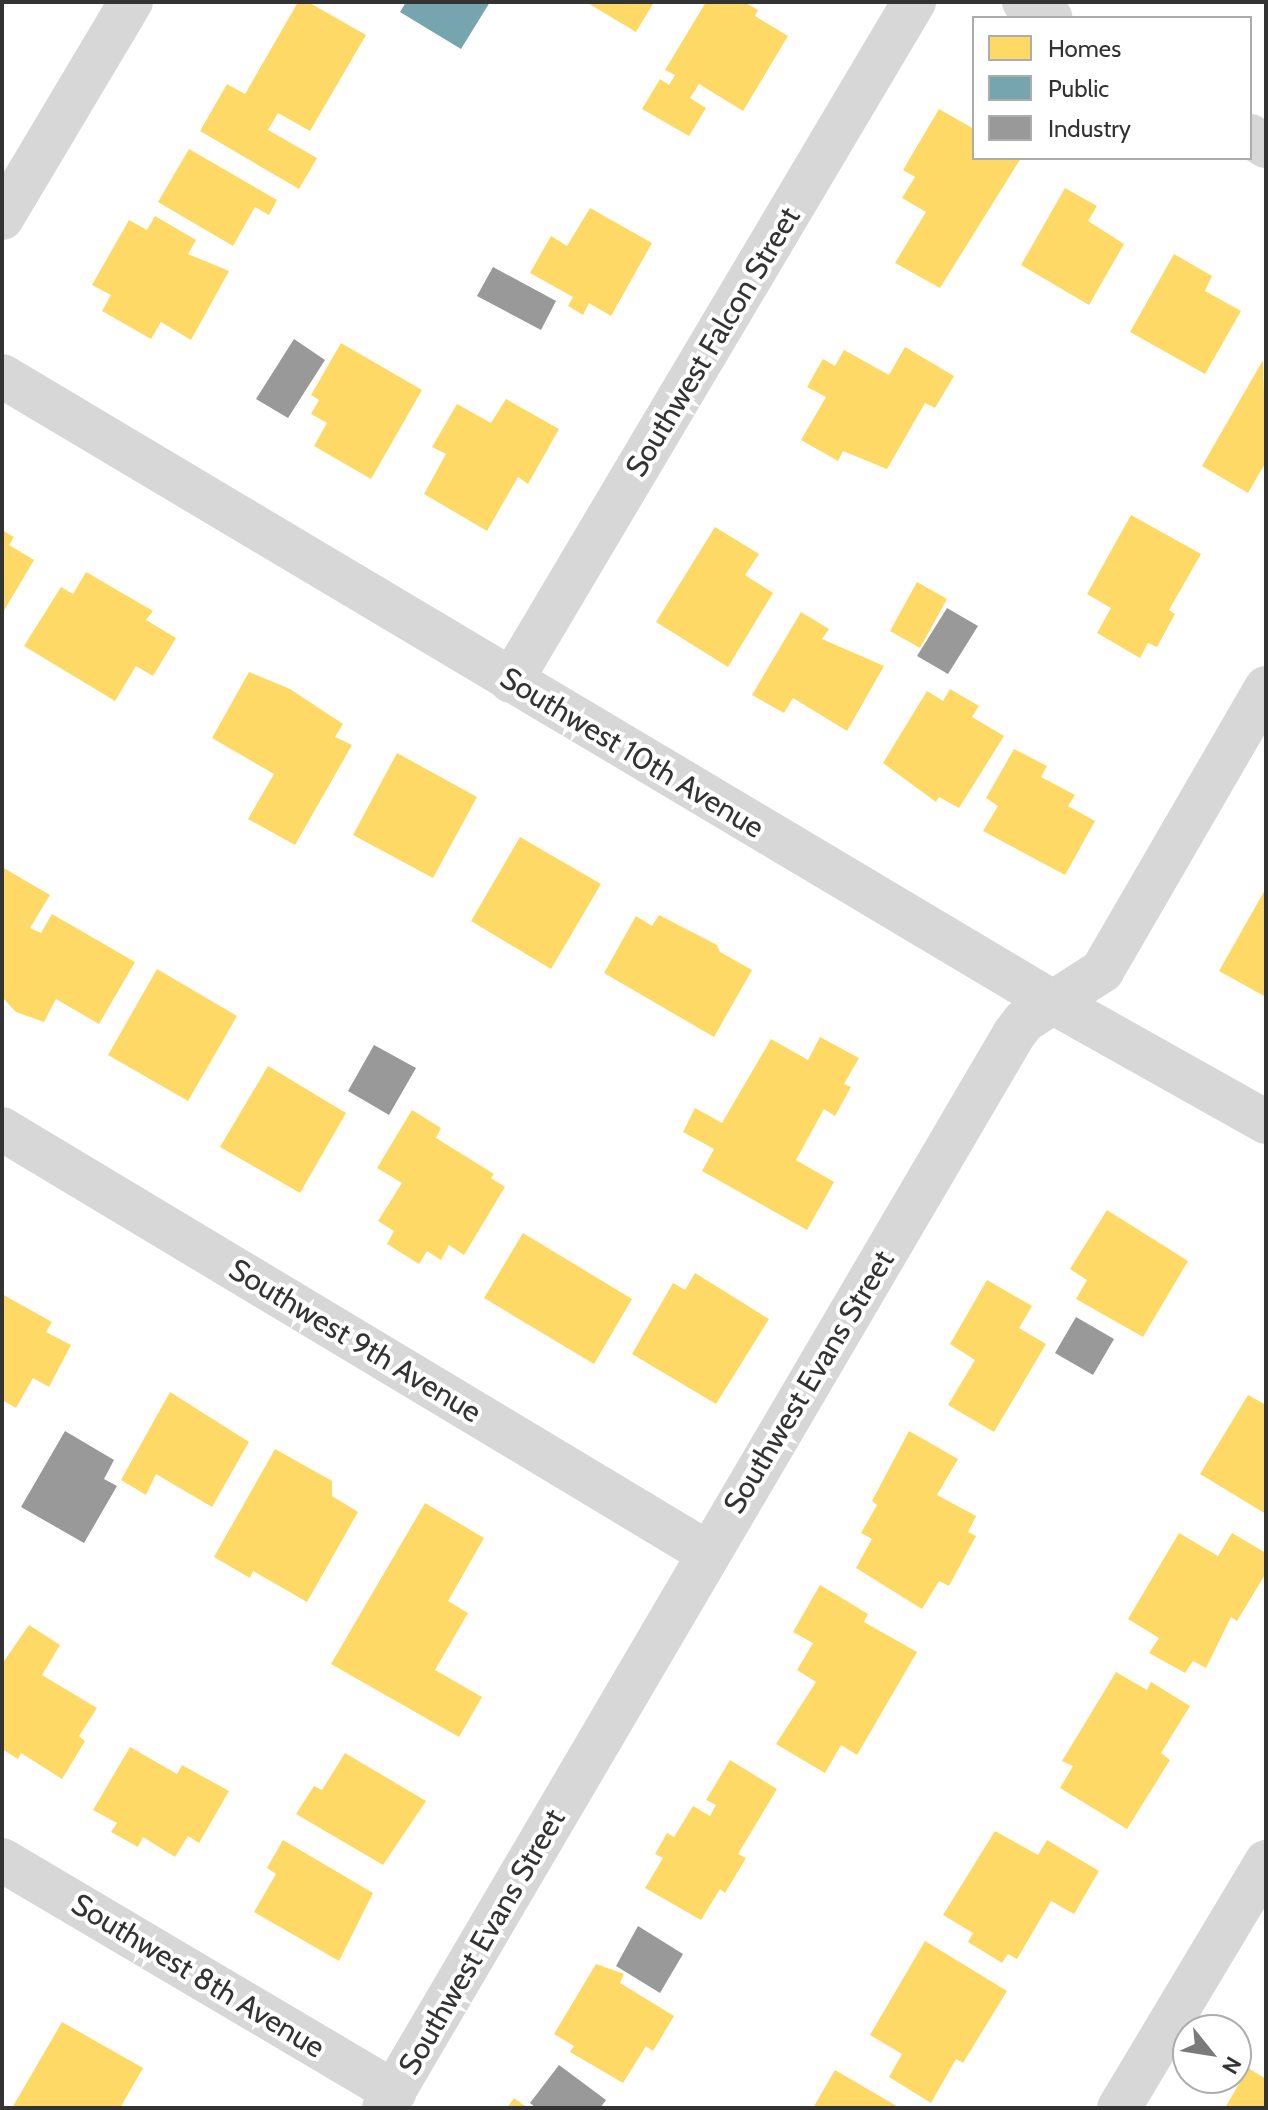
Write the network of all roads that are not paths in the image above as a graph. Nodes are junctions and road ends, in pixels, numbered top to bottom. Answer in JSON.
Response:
{"nodes":[{"id":1,"x":131,"y":2,"type":"edge"},
{"id":2,"x":914,"y":2,"type":"edge"},
{"id":3,"x":1024,"y":2,"type":"edge"},
{"id":4,"x":1048,"y":16,"type":"edge"},
{"id":5,"x":2,"y":218,"type":"edge"},
{"id":6,"x":2,"y":376,"type":"edge"},
{"id":7,"x":511,"y":681,"type":"junction"},
{"id":8,"x":1266,"y":688,"type":"edge"},
{"id":9,"x":1056,"y":1004,"type":"junction"},
{"id":10,"x":1266,"y":1122,"type":"edge"},
{"id":11,"x":2,"y":1129,"type":"edge"},
{"id":12,"x":708,"y":1553,"type":"junction"},
{"id":13,"x":2,"y":1860,"type":"edge"},
{"id":14,"x":1266,"y":1862,"type":"edge"},
{"id":15,"x":389,"y":2100,"type":"edge"},
{"id":16,"x":1119,"y":2108,"type":"edge"}],
"edges":[{"from":1,"to":5,"type":"street"},
{"from":2,"to":7,"type":"street","name":"Southwest Falcon Street"},
{"from":3,"to":4,"type":"street"},
{"from":6,"to":7,"type":"street","name":"Southwest 10th Avenue"},
{"from":7,"to":9,"type":"street","name":"Southwest 10th Avenue"},
{"from":8,"to":9,"type":"street","name":"Southwest Evans Street"},
{"from":9,"to":10,"type":"street","name":"Southwest 10th Avenue"},
{"from":9,"to":12,"type":"street","name":"Southwest Evans Street"},
{"from":11,"to":12,"type":"street","name":"Southwest 9th Avenue"},
{"from":12,"to":15,"type":"street","name":"Southwest Evans Street"},
{"from":13,"to":15,"type":"street","name":"Southwest 8th Avenue"},
{"from":14,"to":16,"type":"street"}]}
